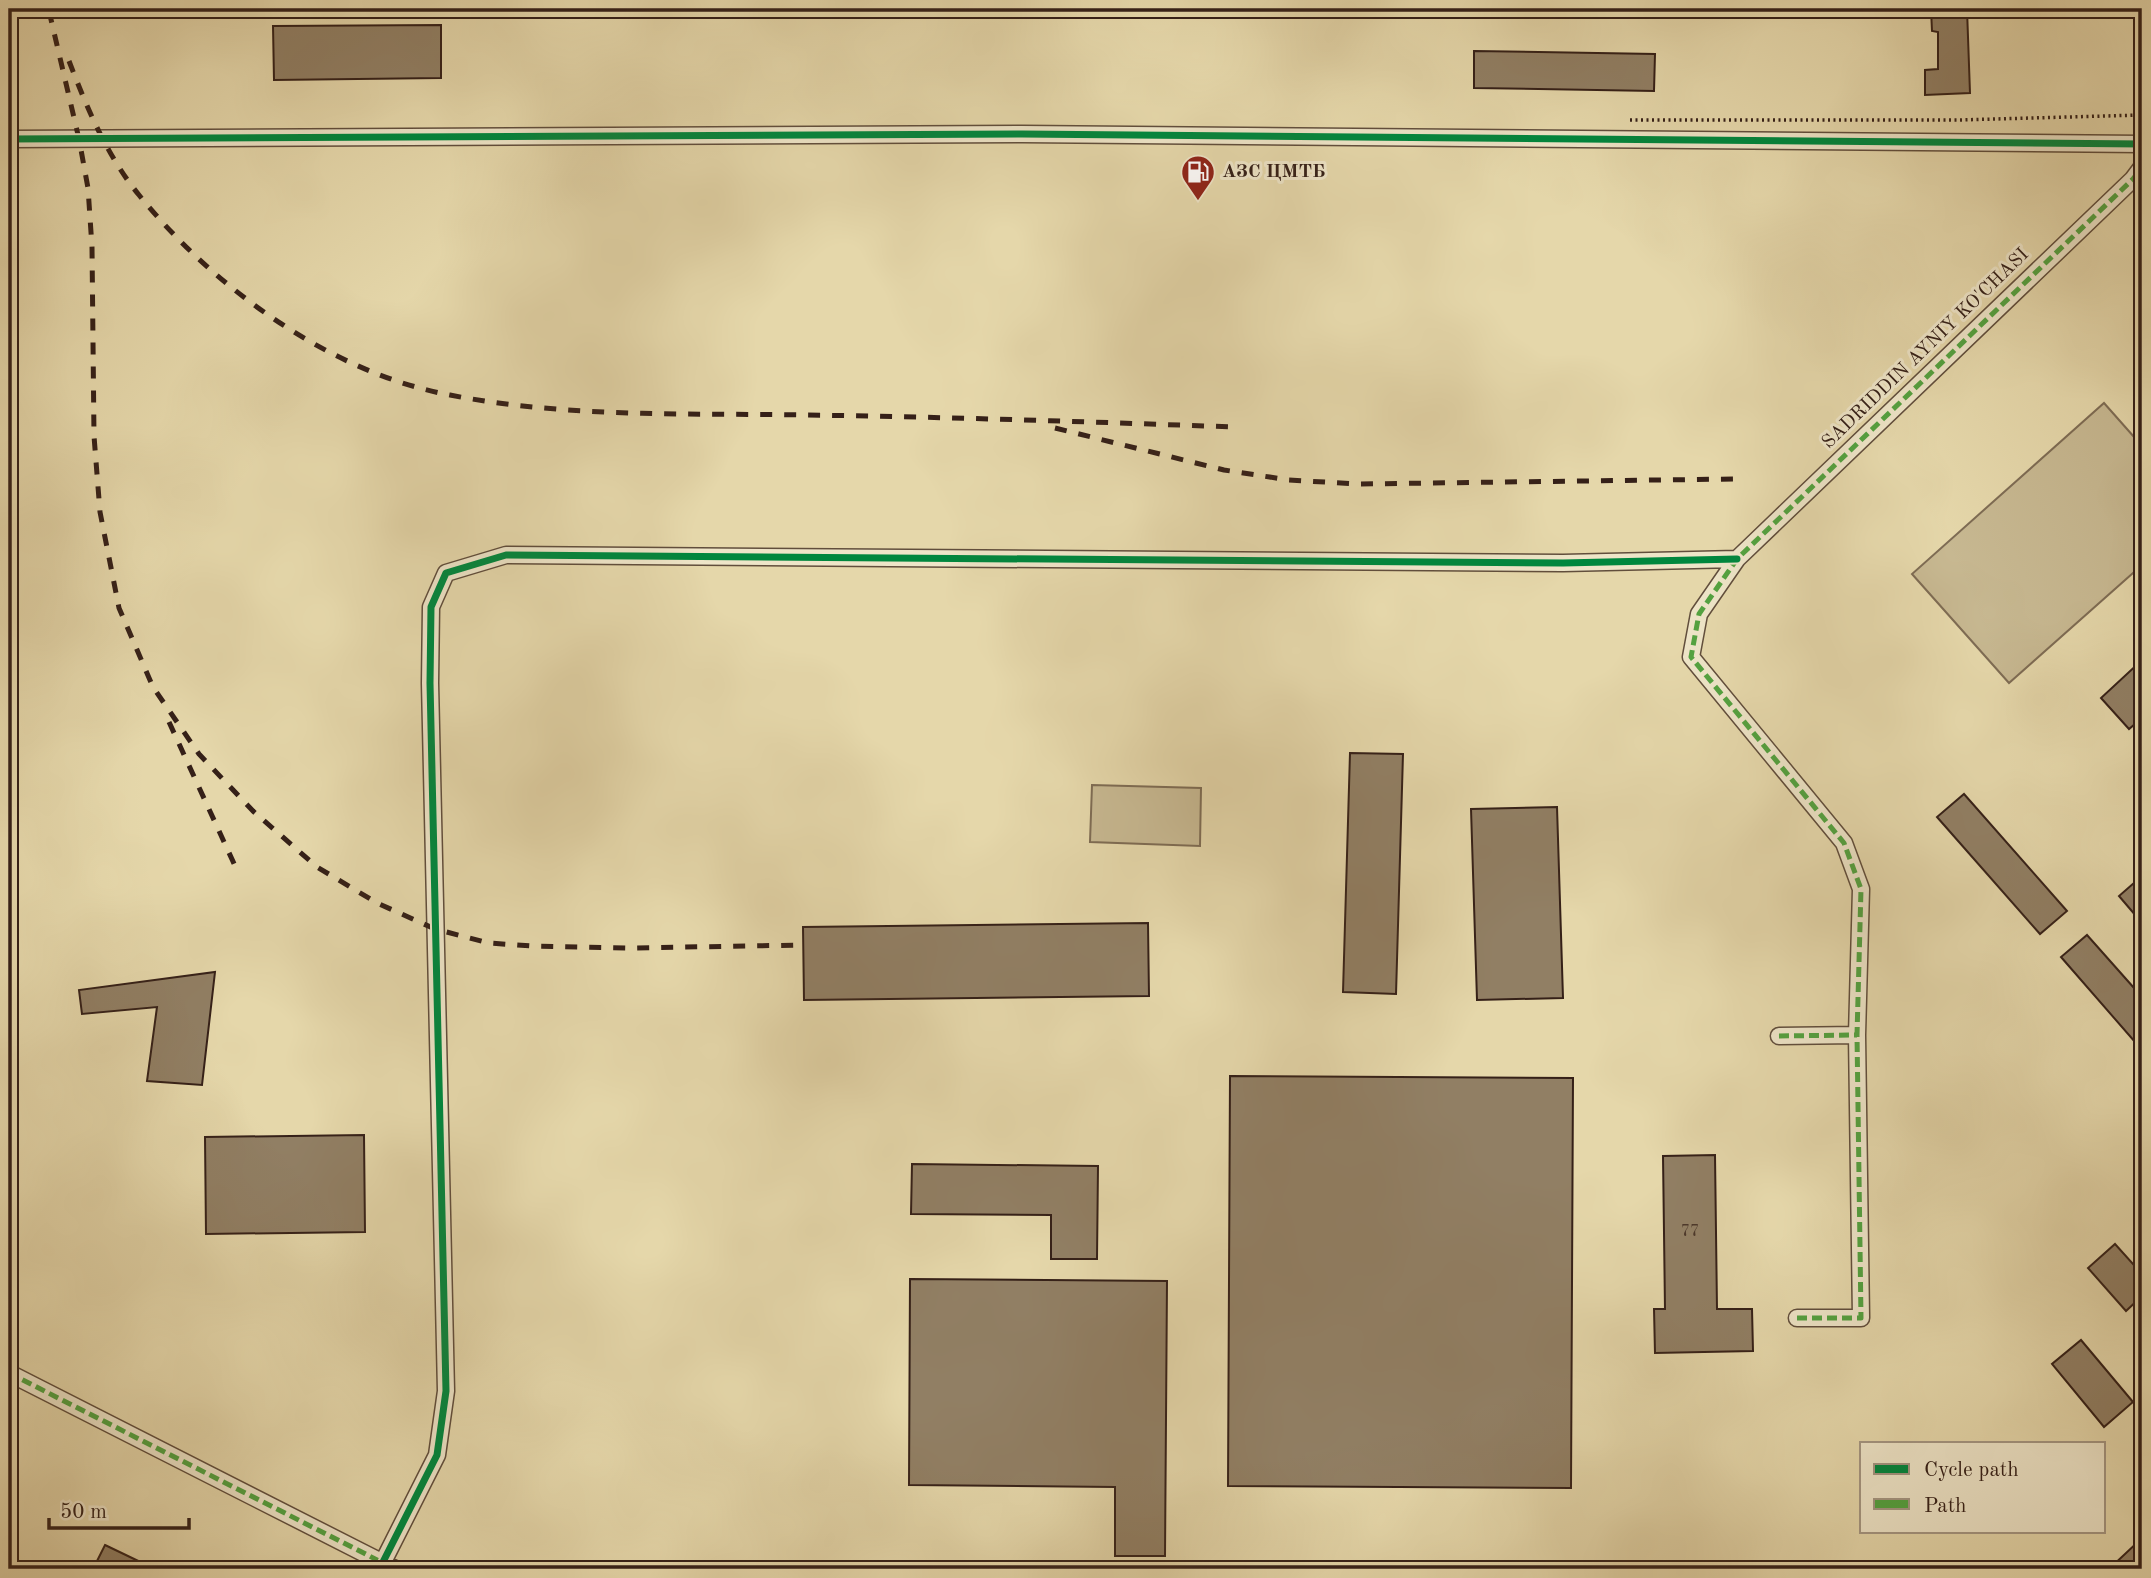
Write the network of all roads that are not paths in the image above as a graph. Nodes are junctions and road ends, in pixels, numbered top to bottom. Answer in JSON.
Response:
{"nodes":[{"id":1,"x":9,"y":139,"type":"edge"},
{"id":2,"x":2142,"y":144,"type":"edge"},
{"id":3,"x":2142,"y":167,"type":"edge"},
{"id":4,"x":1737,"y":559,"type":"junction"},
{"id":5,"x":1857,"y":1035,"type":"junction"},
{"id":6,"x":1779,"y":1036,"type":"dead end"},
{"id":7,"x":1797,"y":1318,"type":"dead end"},
{"id":8,"x":9,"y":1373,"type":"edge"},
{"id":9,"x":389,"y":1566,"type":"edge"}],
"edges":[{"from":1,"to":2,"type":"street"},
{"from":3,"to":4,"type":"street","name":"SADRIDDIN AYNIY KO'CHASI"},
{"from":4,"to":5,"type":"street","name":"SADRIDDIN AYNIY KO'CHASI"},
{"from":4,"to":9,"type":"street"},
{"from":5,"to":6,"type":"street"},
{"from":5,"to":7,"type":"street","name":"SADRIDDIN AYNIY KO'CHASI"},
{"from":8,"to":9,"type":"street"}]}
